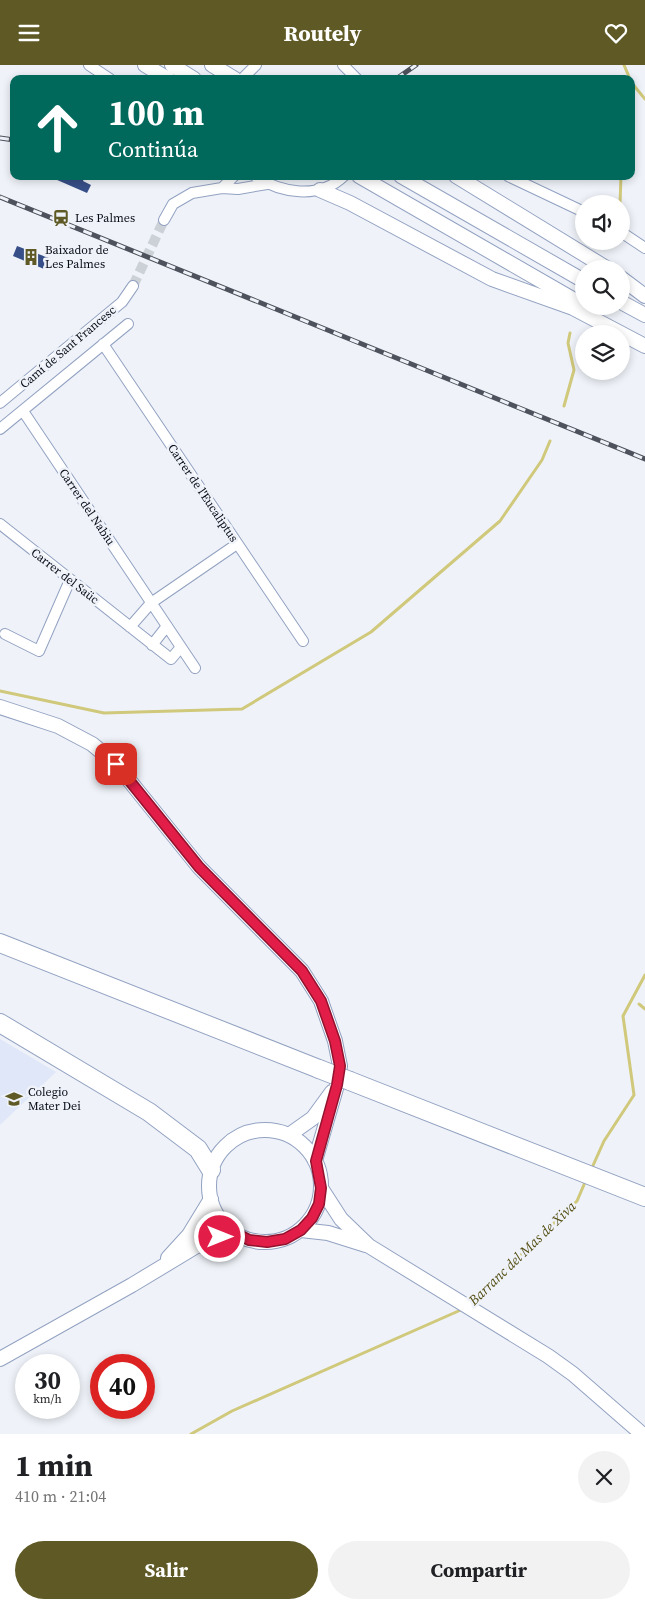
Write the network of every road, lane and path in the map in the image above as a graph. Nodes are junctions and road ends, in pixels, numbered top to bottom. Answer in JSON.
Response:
{"nodes":[{"id":1,"x":89,"y":65,"type":"edge"},
{"id":2,"x":145,"y":65,"type":"edge"},
{"id":3,"x":172,"y":65,"type":"edge"},
{"id":4,"x":212,"y":65,"type":"edge"},
{"id":5,"x":256,"y":65,"type":"edge"},
{"id":6,"x":342,"y":65,"type":"edge"},
{"id":7,"x":104,"y":75,"type":"edge"},
{"id":8,"x":161,"y":75,"type":"edge"},
{"id":9,"x":188,"y":75,"type":"edge"},
{"id":10,"x":228,"y":75,"type":"edge"},
{"id":11,"x":246,"y":75,"type":"edge"},
{"id":12,"x":353,"y":75,"type":"edge"},
{"id":13,"x":232,"y":180,"type":"edge"},
{"id":14,"x":261,"y":180,"type":"edge"},
{"id":15,"x":337,"y":180,"type":"edge"},
{"id":16,"x":366,"y":180,"type":"edge"},
{"id":17,"x":408,"y":180,"type":"edge"},
{"id":18,"x":463,"y":180,"type":"edge"},
{"id":19,"x":516,"y":180,"type":"edge"},
{"id":20,"x":267,"y":184,"type":"junction"},
{"id":21,"x":222,"y":188,"type":"junction"},
{"id":22,"x":320,"y":189,"type":"junction"},
{"id":23,"x":575,"y":208,"type":"edge"},
{"id":24,"x":164,"y":220,"type":"tunnel mouth"},
{"id":25,"x":630,"y":238,"type":"edge"},
{"id":26,"x":645,"y":248,"type":"edge"},
{"id":27,"x":593,"y":260,"type":"edge"},
{"id":28,"x":575,"y":276,"type":"edge"},
{"id":29,"x":630,"y":285,"type":"edge"},
{"id":30,"x":133,"y":286,"type":"tunnel mouth"},
{"id":31,"x":645,"y":296,"type":"edge"},
{"id":32,"x":575,"y":300,"type":"edge"},
{"id":33,"x":630,"y":307,"type":"edge"},
{"id":34,"x":601,"y":315,"type":"edge"},
{"id":35,"x":645,"y":315,"type":"edge"},
{"id":36,"x":128,"y":324,"type":"dead end"},
{"id":37,"x":645,"y":340,"type":"edge"},
{"id":38,"x":103,"y":344,"type":"junction"},
{"id":39,"x":645,"y":346,"type":"edge"},
{"id":40,"x":0,"y":403,"type":"edge"},
{"id":41,"x":23,"y":411,"type":"junction"},
{"id":42,"x":0,"y":429,"type":"edge"},
{"id":43,"x":0,"y":524,"type":"edge"},
{"id":44,"x":237,"y":544,"type":"junction"},
{"id":45,"x":70,"y":580,"type":"junction"},
{"id":46,"x":151,"y":603,"type":"junction"},
{"id":47,"x":167,"y":626,"type":"junction"},
{"id":48,"x":130,"y":627,"type":"junction"},
{"id":49,"x":5,"y":635,"type":"dead end"},
{"id":50,"x":303,"y":641,"type":"dead end"},
{"id":51,"x":152,"y":645,"type":"junction"},
{"id":52,"x":181,"y":647,"type":"junction"},
{"id":53,"x":195,"y":668,"type":"dead end"},
{"id":54,"x":0,"y":707,"type":"edge"},
{"id":55,"x":0,"y":943,"type":"edge"},
{"id":56,"x":0,"y":1023,"type":"edge"},
{"id":57,"x":344,"y":1083,"type":"junction"},
{"id":58,"x":289,"y":1135,"type":"junction"},
{"id":59,"x":316,"y":1161,"type":"junction"},
{"id":60,"x":211,"y":1170,"type":"junction"},
{"id":61,"x":321,"y":1188,"type":"junction"},
{"id":62,"x":645,"y":1197,"type":"edge"},
{"id":63,"x":211,"y":1199,"type":"junction"},
{"id":64,"x":301,"y":1230,"type":"junction"},
{"id":65,"x":232,"y":1231,"type":"junction"},
{"id":66,"x":369,"y":1246,"type":"junction"},
{"id":67,"x":159,"y":1268,"type":"junction"},
{"id":68,"x":0,"y":1359,"type":"edge"},
{"id":69,"x":642,"y":1434,"type":"edge"}],
"edges":[{"from":1,"to":7,"type":"street"},
{"from":2,"to":8,"type":"main road"},
{"from":3,"to":9,"type":"main road"},
{"from":4,"to":10,"type":"main road"},
{"from":5,"to":11,"type":"street"},
{"from":6,"to":12,"type":"street"},
{"from":13,"to":21,"type":"street"},
{"from":14,"to":20,"type":"street"},
{"from":15,"to":22,"type":"street"},
{"from":16,"to":32,"type":"main road"},
{"from":17,"to":28,"type":"main road"},
{"from":18,"to":27,"type":"main road"},
{"from":19,"to":23,"type":"street"},
{"from":20,"to":21,"type":"street"},
{"from":20,"to":22,"type":"street"},
{"from":21,"to":24,"type":"street"},
{"from":22,"to":39,"type":"main road"},
{"from":25,"to":26,"type":"street"},
{"from":29,"to":31,"type":"main road"},
{"from":30,"to":40,"type":"street","name":"Camí de Sant Francesc"},
{"from":33,"to":35,"type":"main road"},
{"from":34,"to":37,"type":"main road"},
{"from":36,"to":38,"type":"street","name":"Camí de Sant Francesc"},
{"from":38,"to":41,"type":"street","name":"Camí de Sant Francesc"},
{"from":38,"to":44,"type":"street","name":"Carrer de l'Eucaliptus"},
{"from":41,"to":42,"type":"street","name":"Camí de Sant Francesc"},
{"from":41,"to":46,"type":"street","name":"Carrer del Nabiu"},
{"from":43,"to":45,"type":"street","name":"Carrer del Saüc"},
{"from":44,"to":46,"type":"street"},
{"from":44,"to":50,"type":"street","name":"Carrer de l'Eucaliptus"},
{"from":45,"to":48,"type":"street","name":"Carrer del Saüc"},
{"from":45,"to":49,"type":"street"},
{"from":46,"to":47,"type":"street","name":"Carrer del Nabiu"},
{"from":46,"to":48,"type":"street"},
{"from":47,"to":51,"type":"street"},
{"from":47,"to":52,"type":"street","name":"Carrer del Nabiu"},
{"from":48,"to":51,"type":"street","name":"Carrer del Saüc"},
{"from":51,"to":52,"type":"street","name":"Carrer del Saüc"},
{"from":52,"to":53,"type":"street","name":"Carrer del Nabiu"},
{"from":54,"to":57,"type":"main road"},
{"from":55,"to":57,"type":"highway","bridge":true},
{"from":56,"to":60,"type":"highway"},
{"from":57,"to":58,"type":"main road"},
{"from":57,"to":59,"type":"main road"},
{"from":57,"to":62,"type":"highway"},
{"from":58,"to":59,"type":"main road"},
{"from":58,"to":60,"type":"main road"},
{"from":59,"to":61,"type":"main road"},
{"from":60,"to":63,"type":"main road"},
{"from":61,"to":64,"type":"main road"},
{"from":61,"to":66,"type":"main road"},
{"from":63,"to":65,"type":"main road"},
{"from":63,"to":67,"type":"main road"},
{"from":64,"to":65,"type":"main road"},
{"from":64,"to":66,"type":"main road"},
{"from":65,"to":67,"type":"main road"},
{"from":66,"to":69,"type":"main road"},
{"from":67,"to":68,"type":"main road"}]}
